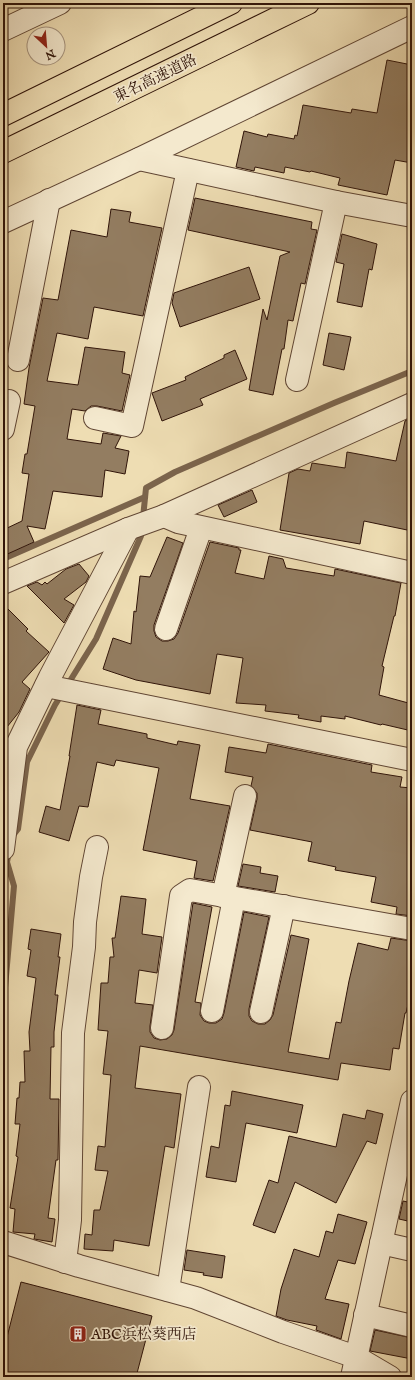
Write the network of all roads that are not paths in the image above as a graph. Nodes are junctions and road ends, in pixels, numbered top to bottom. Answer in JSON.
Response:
{"nodes":[{"id":1,"x":60,"y":3,"type":"edge"},
{"id":2,"x":231,"y":3,"type":"edge"},
{"id":3,"x":308,"y":3,"type":"edge"},
{"id":4,"x":412,"y":27,"type":"edge"},
{"id":5,"x":3,"y":30,"type":"edge"},
{"id":6,"x":3,"y":115,"type":"edge"},
{"id":7,"x":3,"y":152,"type":"edge"},
{"id":8,"x":139,"y":159,"type":"junction"},
{"id":9,"x":188,"y":170,"type":"junction"},
{"id":10,"x":49,"y":200,"type":"junction"},
{"id":11,"x":336,"y":202,"type":"junction"},
{"id":12,"x":412,"y":216,"type":"edge"},
{"id":13,"x":3,"y":222,"type":"edge"},
{"id":14,"x":18,"y":360,"type":"dead end"},
{"id":15,"x":297,"y":380,"type":"dead end"},
{"id":16,"x":8,"y":401,"type":"dead end"},
{"id":17,"x":412,"y":404,"type":"edge"},
{"id":18,"x":95,"y":418,"type":"dead end"},
{"id":19,"x":3,"y":429,"type":"edge"},
{"id":20,"x":164,"y":516,"type":"junction"},
{"id":21,"x":201,"y":528,"type":"junction"},
{"id":22,"x":128,"y":529,"type":"junction"},
{"id":23,"x":412,"y":573,"type":"edge"},
{"id":24,"x":3,"y":583,"type":"edge"},
{"id":25,"x":166,"y":629,"type":"dead end"},
{"id":26,"x":46,"y":686,"type":"junction"},
{"id":27,"x":412,"y":760,"type":"edge"},
{"id":28,"x":245,"y":796,"type":"dead end"},
{"id":29,"x":97,"y":847,"type":"dead end"},
{"id":30,"x":3,"y":849,"type":"edge"},
{"id":31,"x":229,"y":897,"type":"junction"},
{"id":32,"x":284,"y":906,"type":"junction"},
{"id":33,"x":412,"y":929,"type":"edge"},
{"id":34,"x":212,"y":1011,"type":"dead end"},
{"id":35,"x":261,"y":1012,"type":"dead end"},
{"id":36,"x":162,"y":1028,"type":"dead end"},
{"id":37,"x":199,"y":1087,"type":"dead end"},
{"id":38,"x":411,"y":1110,"type":"edge"},
{"id":39,"x":6,"y":1243,"type":"edge"},
{"id":40,"x":381,"y":1243,"type":"junction"},
{"id":41,"x":412,"y":1250,"type":"edge"},
{"id":42,"x":65,"y":1262,"type":"junction"},
{"id":43,"x":168,"y":1290,"type":"junction"},
{"id":44,"x":365,"y":1315,"type":"junction"},
{"id":45,"x":412,"y":1326,"type":"edge"},
{"id":46,"x":354,"y":1367,"type":"edge"},
{"id":47,"x":390,"y":1377,"type":"edge"}],
"edges":[{"from":1,"to":5,"type":"street"},
{"from":2,"to":6,"type":"highway"},
{"from":3,"to":7,"type":"highway","name":"東名高速道路"},
{"from":4,"to":8,"type":"street"},
{"from":8,"to":9,"type":"street"},
{"from":8,"to":10,"type":"street"},
{"from":9,"to":11,"type":"street"},
{"from":9,"to":18,"type":"street"},
{"from":10,"to":13,"type":"street"},
{"from":10,"to":14,"type":"street"},
{"from":11,"to":12,"type":"street"},
{"from":11,"to":15,"type":"street"},
{"from":16,"to":19,"type":"street"},
{"from":17,"to":20,"type":"street"},
{"from":20,"to":21,"type":"street"},
{"from":20,"to":22,"type":"street"},
{"from":21,"to":23,"type":"street"},
{"from":21,"to":25,"type":"street"},
{"from":22,"to":24,"type":"street"},
{"from":22,"to":26,"type":"street"},
{"from":26,"to":27,"type":"street"},
{"from":26,"to":30,"type":"street"},
{"from":28,"to":31,"type":"street"},
{"from":29,"to":42,"type":"street"},
{"from":31,"to":32,"type":"street"},
{"from":31,"to":34,"type":"street"},
{"from":31,"to":36,"type":"street"},
{"from":32,"to":33,"type":"street"},
{"from":32,"to":35,"type":"street"},
{"from":37,"to":43,"type":"street"},
{"from":38,"to":40,"type":"street"},
{"from":39,"to":42,"type":"street"},
{"from":40,"to":41,"type":"street"},
{"from":40,"to":44,"type":"street"},
{"from":42,"to":43,"type":"street"},
{"from":43,"to":46,"type":"street"},
{"from":44,"to":45,"type":"street"},
{"from":44,"to":46,"type":"street"},
{"from":46,"to":47,"type":"street"}]}
